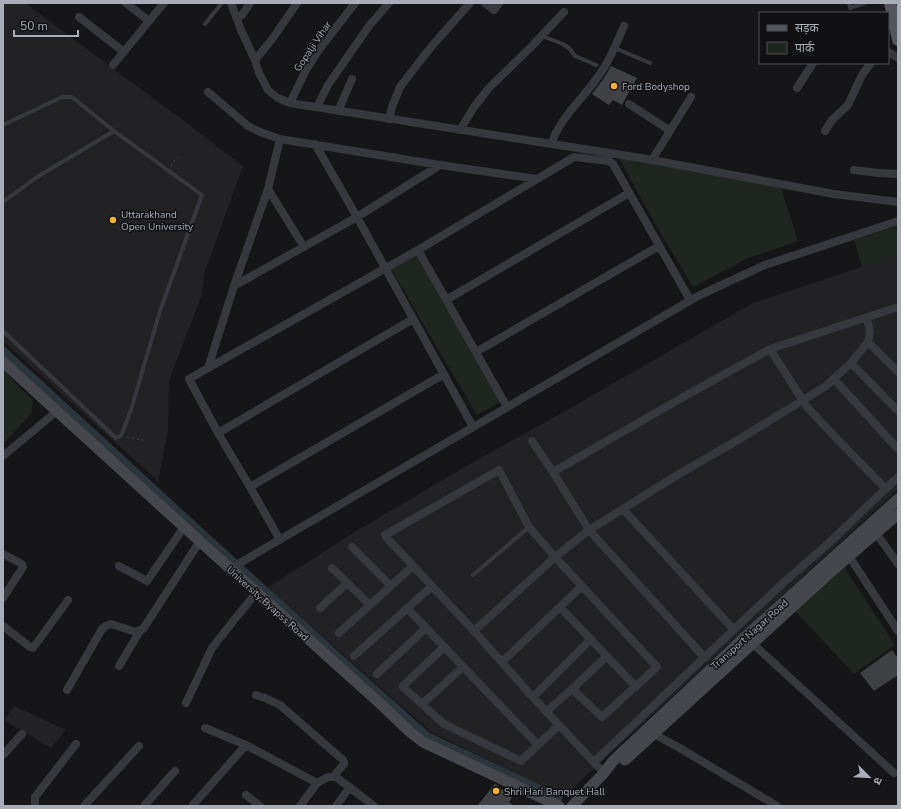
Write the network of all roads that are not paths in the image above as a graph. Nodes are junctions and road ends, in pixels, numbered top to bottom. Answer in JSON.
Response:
{"nodes":[{"id":1,"x":126,"y":3,"type":"edge"},
{"id":2,"x":164,"y":3,"type":"edge"},
{"id":3,"x":222,"y":3,"type":"edge"},
{"id":4,"x":231,"y":3,"type":"edge"},
{"id":5,"x":250,"y":3,"type":"edge"},
{"id":6,"x":297,"y":3,"type":"edge"},
{"id":7,"x":355,"y":3,"type":"edge"},
{"id":8,"x":389,"y":3,"type":"edge"},
{"id":9,"x":470,"y":3,"type":"edge"},
{"id":10,"x":485,"y":3,"type":"edge"},
{"id":11,"x":499,"y":3,"type":"edge"},
{"id":12,"x":849,"y":3,"type":"edge"},
{"id":13,"x":865,"y":3,"type":"edge"},
{"id":14,"x":890,"y":3,"type":"edge"},
{"id":15,"x":564,"y":12,"type":"dead end"},
{"id":16,"x":79,"y":16,"type":"dead end"},
{"id":17,"x":237,"y":19,"type":"junction"},
{"id":18,"x":149,"y":21,"type":"junction"},
{"id":19,"x":205,"y":24,"type":"dead end"},
{"id":20,"x":624,"y":26,"type":"dead end"},
{"id":21,"x":542,"y":36,"type":"junction"},
{"id":22,"x":898,"y":40,"type":"edge"},
{"id":23,"x":614,"y":48,"type":"junction"},
{"id":24,"x":124,"y":52,"type":"junction"},
{"id":25,"x":889,"y":53,"type":"edge"},
{"id":26,"x":898,"y":58,"type":"edge"},
{"id":27,"x":255,"y":60,"type":"junction"},
{"id":28,"x":650,"y":63,"type":"dead end"},
{"id":29,"x":812,"y":64,"type":"edge"},
{"id":30,"x":870,"y":64,"type":"edge"},
{"id":31,"x":113,"y":65,"type":"dead end"},
{"id":32,"x":596,"y":65,"type":"dead end"},
{"id":33,"x":352,"y":79,"type":"dead end"},
{"id":34,"x":797,"y":88,"type":"dead end"},
{"id":35,"x":208,"y":92,"type":"dead end"},
{"id":36,"x":690,"y":97,"type":"dead end"},
{"id":37,"x":290,"y":103,"type":"junction"},
{"id":38,"x":629,"y":104,"type":"dead end"},
{"id":39,"x":317,"y":107,"type":"junction"},
{"id":40,"x":338,"y":111,"type":"junction"},
{"id":41,"x":389,"y":119,"type":"junction"},
{"id":42,"x":3,"y":124,"type":"edge"},
{"id":43,"x":460,"y":130,"type":"junction"},
{"id":44,"x":669,"y":130,"type":"junction"},
{"id":45,"x":114,"y":131,"type":"junction"},
{"id":46,"x":825,"y":131,"type":"dead end"},
{"id":47,"x":280,"y":139,"type":"junction"},
{"id":48,"x":315,"y":144,"type":"junction"},
{"id":49,"x":552,"y":144,"type":"junction"},
{"id":50,"x":652,"y":160,"type":"junction"},
{"id":51,"x":440,"y":165,"type":"junction"},
{"id":52,"x":854,"y":170,"type":"dead end"},
{"id":53,"x":898,"y":174,"type":"edge"},
{"id":54,"x":537,"y":179,"type":"junction"},
{"id":55,"x":268,"y":189,"type":"junction"},
{"id":56,"x":629,"y":193,"type":"junction"},
{"id":57,"x":3,"y":202,"type":"edge"},
{"id":58,"x":898,"y":202,"type":"edge"},
{"id":59,"x":357,"y":217,"type":"junction"},
{"id":60,"x":898,"y":221,"type":"edge"},
{"id":61,"x":659,"y":246,"type":"junction"},
{"id":62,"x":304,"y":247,"type":"junction"},
{"id":63,"x":418,"y":250,"type":"junction"},
{"id":64,"x":385,"y":268,"type":"junction"},
{"id":65,"x":234,"y":286,"type":"junction"},
{"id":66,"x":446,"y":300,"type":"junction"},
{"id":67,"x":690,"y":300,"type":"junction"},
{"id":68,"x":898,"y":308,"type":"edge"},
{"id":69,"x":867,"y":318,"type":"junction"},
{"id":70,"x":413,"y":319,"type":"junction"},
{"id":71,"x":3,"y":331,"type":"edge"},
{"id":72,"x":868,"y":342,"type":"junction"},
{"id":73,"x":770,"y":349,"type":"junction"},
{"id":74,"x":476,"y":352,"type":"junction"},
{"id":75,"x":3,"y":362,"type":"edge"},
{"id":76,"x":851,"y":363,"type":"junction"},
{"id":77,"x":208,"y":368,"type":"junction"},
{"id":78,"x":898,"y":372,"type":"edge"},
{"id":79,"x":444,"y":374,"type":"junction"},
{"id":80,"x":834,"y":379,"type":"junction"},
{"id":81,"x":802,"y":401,"type":"junction"},
{"id":82,"x":507,"y":407,"type":"junction"},
{"id":83,"x":57,"y":411,"type":"junction"},
{"id":84,"x":898,"y":411,"type":"edge"},
{"id":85,"x":473,"y":426,"type":"junction"},
{"id":86,"x":218,"y":433,"type":"junction"},
{"id":87,"x":532,"y":441,"type":"dead end"},
{"id":88,"x":898,"y":449,"type":"edge"},
{"id":89,"x":3,"y":456,"type":"edge"},
{"id":90,"x":553,"y":472,"type":"junction"},
{"id":91,"x":898,"y":478,"type":"edge"},
{"id":92,"x":250,"y":487,"type":"junction"},
{"id":93,"x":886,"y":488,"type":"junction"},
{"id":94,"x":898,"y":499,"type":"edge"},
{"id":95,"x":623,"y":509,"type":"junction"},
{"id":96,"x":898,"y":514,"type":"edge"},
{"id":97,"x":184,"y":527,"type":"junction"},
{"id":98,"x":529,"y":527,"type":"junction"},
{"id":99,"x":873,"y":529,"type":"junction"},
{"id":100,"x":589,"y":530,"type":"junction"},
{"id":101,"x":280,"y":540,"type":"junction"},
{"id":102,"x":200,"y":541,"type":"junction"},
{"id":103,"x":352,"y":547,"type":"dead end"},
{"id":104,"x":3,"y":554,"type":"edge"},
{"id":105,"x":849,"y":556,"type":"junction"},
{"id":106,"x":555,"y":557,"type":"junction"},
{"id":107,"x":898,"y":564,"type":"edge"},
{"id":108,"x":119,"y":566,"type":"dead end"},
{"id":109,"x":413,"y":566,"type":"junction"},
{"id":110,"x":234,"y":567,"type":"junction"},
{"id":111,"x":332,"y":568,"type":"dead end"},
{"id":112,"x":824,"y":573,"type":"junction"},
{"id":113,"x":473,"y":575,"type":"dead end"},
{"id":114,"x":347,"y":583,"type":"junction"},
{"id":115,"x":391,"y":586,"type":"junction"},
{"id":116,"x":432,"y":586,"type":"junction"},
{"id":117,"x":582,"y":586,"type":"junction"},
{"id":118,"x":257,"y":592,"type":"junction"},
{"id":119,"x":3,"y":598,"type":"edge"},
{"id":120,"x":68,"y":600,"type":"dead end"},
{"id":121,"x":370,"y":605,"type":"junction"},
{"id":122,"x":560,"y":607,"type":"junction"},
{"id":123,"x":320,"y":608,"type":"dead end"},
{"id":124,"x":407,"y":608,"type":"junction"},
{"id":125,"x":3,"y":626,"type":"edge"},
{"id":126,"x":426,"y":628,"type":"junction"},
{"id":127,"x":140,"y":630,"type":"junction"},
{"id":128,"x":734,"y":630,"type":"junction"},
{"id":129,"x":474,"y":631,"type":"junction"},
{"id":130,"x":898,"y":631,"type":"edge"},
{"id":131,"x":339,"y":633,"type":"dead end"},
{"id":132,"x":591,"y":639,"type":"junction"},
{"id":133,"x":752,"y":643,"type":"junction"},
{"id":134,"x":444,"y":647,"type":"junction"},
{"id":135,"x":354,"y":656,"type":"dead end"},
{"id":136,"x":607,"y":656,"type":"junction"},
{"id":137,"x":705,"y":658,"type":"junction"},
{"id":138,"x":502,"y":662,"type":"junction"},
{"id":139,"x":119,"y":666,"type":"dead end"},
{"id":140,"x":463,"y":667,"type":"junction"},
{"id":141,"x":377,"y":674,"type":"dead end"},
{"id":142,"x":636,"y":687,"type":"junction"},
{"id":143,"x":572,"y":688,"type":"junction"},
{"id":144,"x":67,"y":690,"type":"dead end"},
{"id":145,"x":256,"y":695,"type":"dead end"},
{"id":146,"x":533,"y":697,"type":"junction"},
{"id":147,"x":186,"y":703,"type":"dead end"},
{"id":148,"x":422,"y":704,"type":"junction"},
{"id":149,"x":546,"y":711,"type":"junction"},
{"id":150,"x":559,"y":725,"type":"junction"},
{"id":151,"x":205,"y":728,"type":"dead end"},
{"id":152,"x":22,"y":734,"type":"dead end"},
{"id":153,"x":654,"y":734,"type":"junction"},
{"id":154,"x":76,"y":744,"type":"dead end"},
{"id":155,"x":246,"y":745,"type":"junction"},
{"id":156,"x":538,"y":745,"type":"junction"},
{"id":157,"x":139,"y":746,"type":"dead end"},
{"id":158,"x":3,"y":755,"type":"edge"},
{"id":159,"x":594,"y":762,"type":"junction"},
{"id":160,"x":175,"y":771,"type":"dead end"},
{"id":161,"x":604,"y":773,"type":"junction"},
{"id":162,"x":894,"y":773,"type":"dead end"},
{"id":163,"x":333,"y":777,"type":"junction"},
{"id":164,"x":317,"y":782,"type":"junction"},
{"id":165,"x":350,"y":787,"type":"junction"},
{"id":166,"x":246,"y":795,"type":"dead end"},
{"id":167,"x":34,"y":806,"type":"edge"},
{"id":168,"x":84,"y":806,"type":"edge"},
{"id":169,"x":144,"y":806,"type":"edge"},
{"id":170,"x":192,"y":806,"type":"edge"},
{"id":171,"x":260,"y":806,"type":"edge"},
{"id":172,"x":300,"y":806,"type":"edge"},
{"id":173,"x":336,"y":806,"type":"edge"},
{"id":174,"x":374,"y":806,"type":"edge"},
{"id":175,"x":559,"y":806,"type":"edge"},
{"id":176,"x":572,"y":806,"type":"edge"},
{"id":177,"x":777,"y":806,"type":"edge"}],
"edges":[{"from":1,"to":18,"type":"street"},
{"from":2,"to":18,"type":"street"},
{"from":3,"to":19,"type":"lane"},
{"from":4,"to":17,"type":"street"},
{"from":5,"to":17,"type":"street"},
{"from":6,"to":27,"type":"street"},
{"from":7,"to":37,"type":"street","name":"Gopalji Vihar"},
{"from":8,"to":39,"type":"street"},
{"from":9,"to":41,"type":"street"},
{"from":10,"to":11,"type":"street"},
{"from":12,"to":13,"type":"lane"},
{"from":14,"to":22,"type":"main road"},
{"from":15,"to":21,"type":"street"},
{"from":16,"to":24,"type":"street"},
{"from":17,"to":27,"type":"street"},
{"from":18,"to":24,"type":"street"},
{"from":20,"to":23,"type":"street"},
{"from":21,"to":32,"type":"lane"},
{"from":21,"to":43,"type":"street"},
{"from":23,"to":28,"type":"lane"},
{"from":23,"to":49,"type":"street"},
{"from":24,"to":31,"type":"street"},
{"from":25,"to":26,"type":"street"},
{"from":27,"to":37,"type":"street"},
{"from":29,"to":34,"type":"street"},
{"from":30,"to":46,"type":"street"},
{"from":33,"to":40,"type":"street"},
{"from":35,"to":47,"type":"street"},
{"from":36,"to":44,"type":"street"},
{"from":37,"to":39,"type":"street"},
{"from":38,"to":44,"type":"street"},
{"from":39,"to":40,"type":"street"},
{"from":40,"to":41,"type":"street"},
{"from":41,"to":43,"type":"street"},
{"from":42,"to":45,"type":"lane"},
{"from":43,"to":49,"type":"street"},
{"from":44,"to":50,"type":"street"},
{"from":45,"to":57,"type":"lane"},
{"from":45,"to":71,"type":"lane"},
{"from":47,"to":48,"type":"street"},
{"from":47,"to":55,"type":"street"},
{"from":48,"to":51,"type":"street"},
{"from":48,"to":59,"type":"street"},
{"from":49,"to":50,"type":"street"},
{"from":50,"to":58,"type":"street"},
{"from":51,"to":54,"type":"street"},
{"from":51,"to":59,"type":"street"},
{"from":52,"to":53,"type":"street"},
{"from":54,"to":56,"type":"street"},
{"from":54,"to":63,"type":"street"},
{"from":55,"to":62,"type":"street"},
{"from":55,"to":65,"type":"street"},
{"from":56,"to":61,"type":"street"},
{"from":56,"to":66,"type":"street"},
{"from":59,"to":62,"type":"street"},
{"from":59,"to":64,"type":"street"},
{"from":60,"to":67,"type":"street"},
{"from":61,"to":67,"type":"street"},
{"from":61,"to":74,"type":"street"},
{"from":62,"to":65,"type":"street"},
{"from":63,"to":64,"type":"street"},
{"from":63,"to":66,"type":"street"},
{"from":64,"to":70,"type":"street"},
{"from":64,"to":77,"type":"street"},
{"from":65,"to":77,"type":"street"},
{"from":66,"to":74,"type":"street"},
{"from":67,"to":82,"type":"street"},
{"from":68,"to":69,"type":"street"},
{"from":69,"to":72,"type":"street"},
{"from":69,"to":73,"type":"street"},
{"from":70,"to":79,"type":"street"},
{"from":70,"to":86,"type":"street"},
{"from":72,"to":76,"type":"street"},
{"from":72,"to":78,"type":"street"},
{"from":73,"to":81,"type":"street"},
{"from":73,"to":90,"type":"street"},
{"from":74,"to":82,"type":"street"},
{"from":75,"to":83,"type":"main road","name":"University Byapss Road"},
{"from":76,"to":80,"type":"street"},
{"from":76,"to":84,"type":"street"},
{"from":77,"to":86,"type":"street"},
{"from":79,"to":85,"type":"street"},
{"from":79,"to":92,"type":"street"},
{"from":80,"to":81,"type":"street"},
{"from":80,"to":88,"type":"street"},
{"from":81,"to":93,"type":"street"},
{"from":81,"to":95,"type":"street"},
{"from":82,"to":85,"type":"street"},
{"from":83,"to":89,"type":"street"},
{"from":83,"to":97,"type":"main road","name":"University Byapss Road"},
{"from":85,"to":101,"type":"street"},
{"from":86,"to":92,"type":"street"},
{"from":87,"to":90,"type":"street"},
{"from":90,"to":100,"type":"street"},
{"from":91,"to":93,"type":"street"},
{"from":92,"to":101,"type":"street"},
{"from":93,"to":128,"type":"street"},
{"from":94,"to":99,"type":"main road","name":"Transport Nagar Road"},
{"from":95,"to":100,"type":"street"},
{"from":95,"to":128,"type":"street"},
{"from":96,"to":99,"type":"main road","name":"Transport Nagar Road"},
{"from":97,"to":102,"type":"main road","name":"University Byapss Road"},
{"from":97,"to":108,"type":"street"},
{"from":98,"to":106,"type":"street"},
{"from":98,"to":109,"type":"street"},
{"from":98,"to":113,"type":"lane"},
{"from":99,"to":105,"type":"main road","name":"Transport Nagar Road"},
{"from":99,"to":107,"type":"street"},
{"from":99,"to":112,"type":"main road","name":"Transport Nagar Road"},
{"from":100,"to":106,"type":"street"},
{"from":100,"to":137,"type":"street"},
{"from":101,"to":110,"type":"street"},
{"from":102,"to":110,"type":"main road","name":"University Byapss Road"},
{"from":102,"to":127,"type":"street"},
{"from":103,"to":115,"type":"street"},
{"from":104,"to":119,"type":"street"},
{"from":105,"to":112,"type":"main road","name":"Transport Nagar Road"},
{"from":105,"to":130,"type":"street"},
{"from":106,"to":117,"type":"street"},
{"from":106,"to":129,"type":"street"},
{"from":109,"to":115,"type":"street"},
{"from":109,"to":116,"type":"street"},
{"from":110,"to":118,"type":"main road","name":"University Byapss Road"},
{"from":111,"to":114,"type":"street"},
{"from":112,"to":133,"type":"main road","name":"Transport Nagar Road"},
{"from":112,"to":161,"type":"main road","name":"Transport Nagar Road"},
{"from":114,"to":121,"type":"street"},
{"from":114,"to":123,"type":"street"},
{"from":115,"to":121,"type":"street"},
{"from":116,"to":124,"type":"street"},
{"from":116,"to":129,"type":"street"},
{"from":117,"to":122,"type":"street"},
{"from":117,"to":142,"type":"street"},
{"from":118,"to":147,"type":"street"},
{"from":118,"to":175,"type":"main road","name":"University Byapss Road"},
{"from":120,"to":125,"type":"street"},
{"from":121,"to":131,"type":"street"},
{"from":122,"to":132,"type":"street"},
{"from":122,"to":138,"type":"street"},
{"from":124,"to":126,"type":"street"},
{"from":124,"to":135,"type":"street"},
{"from":126,"to":134,"type":"street"},
{"from":126,"to":141,"type":"street"},
{"from":127,"to":139,"type":"street"},
{"from":127,"to":144,"type":"street"},
{"from":128,"to":137,"type":"street"},
{"from":129,"to":138,"type":"street"},
{"from":132,"to":136,"type":"street"},
{"from":132,"to":146,"type":"street"},
{"from":133,"to":153,"type":"main road","name":"Transport Nagar Road"},
{"from":133,"to":162,"type":"street"},
{"from":134,"to":140,"type":"street"},
{"from":134,"to":148,"type":"street"},
{"from":136,"to":142,"type":"street"},
{"from":136,"to":143,"type":"street"},
{"from":137,"to":159,"type":"street"},
{"from":138,"to":146,"type":"street"},
{"from":140,"to":148,"type":"street"},
{"from":140,"to":156,"type":"street"},
{"from":142,"to":143,"type":"street"},
{"from":143,"to":149,"type":"street"},
{"from":145,"to":163,"type":"street"},
{"from":146,"to":149,"type":"street"},
{"from":148,"to":156,"type":"street"},
{"from":149,"to":150,"type":"street"},
{"from":150,"to":156,"type":"street"},
{"from":150,"to":159,"type":"street"},
{"from":151,"to":155,"type":"street"},
{"from":152,"to":158,"type":"street"},
{"from":153,"to":161,"type":"main road","name":"Transport Nagar Road"},
{"from":153,"to":177,"type":"street"},
{"from":154,"to":167,"type":"street"},
{"from":155,"to":164,"type":"street"},
{"from":155,"to":170,"type":"street"},
{"from":157,"to":168,"type":"street"},
{"from":159,"to":161,"type":"street"},
{"from":160,"to":169,"type":"street"},
{"from":161,"to":176,"type":"main road","name":"Transport Nagar Road"},
{"from":163,"to":164,"type":"street"},
{"from":163,"to":165,"type":"street"},
{"from":164,"to":172,"type":"street"},
{"from":165,"to":173,"type":"street"},
{"from":165,"to":174,"type":"street"},
{"from":166,"to":171,"type":"street"}]}
